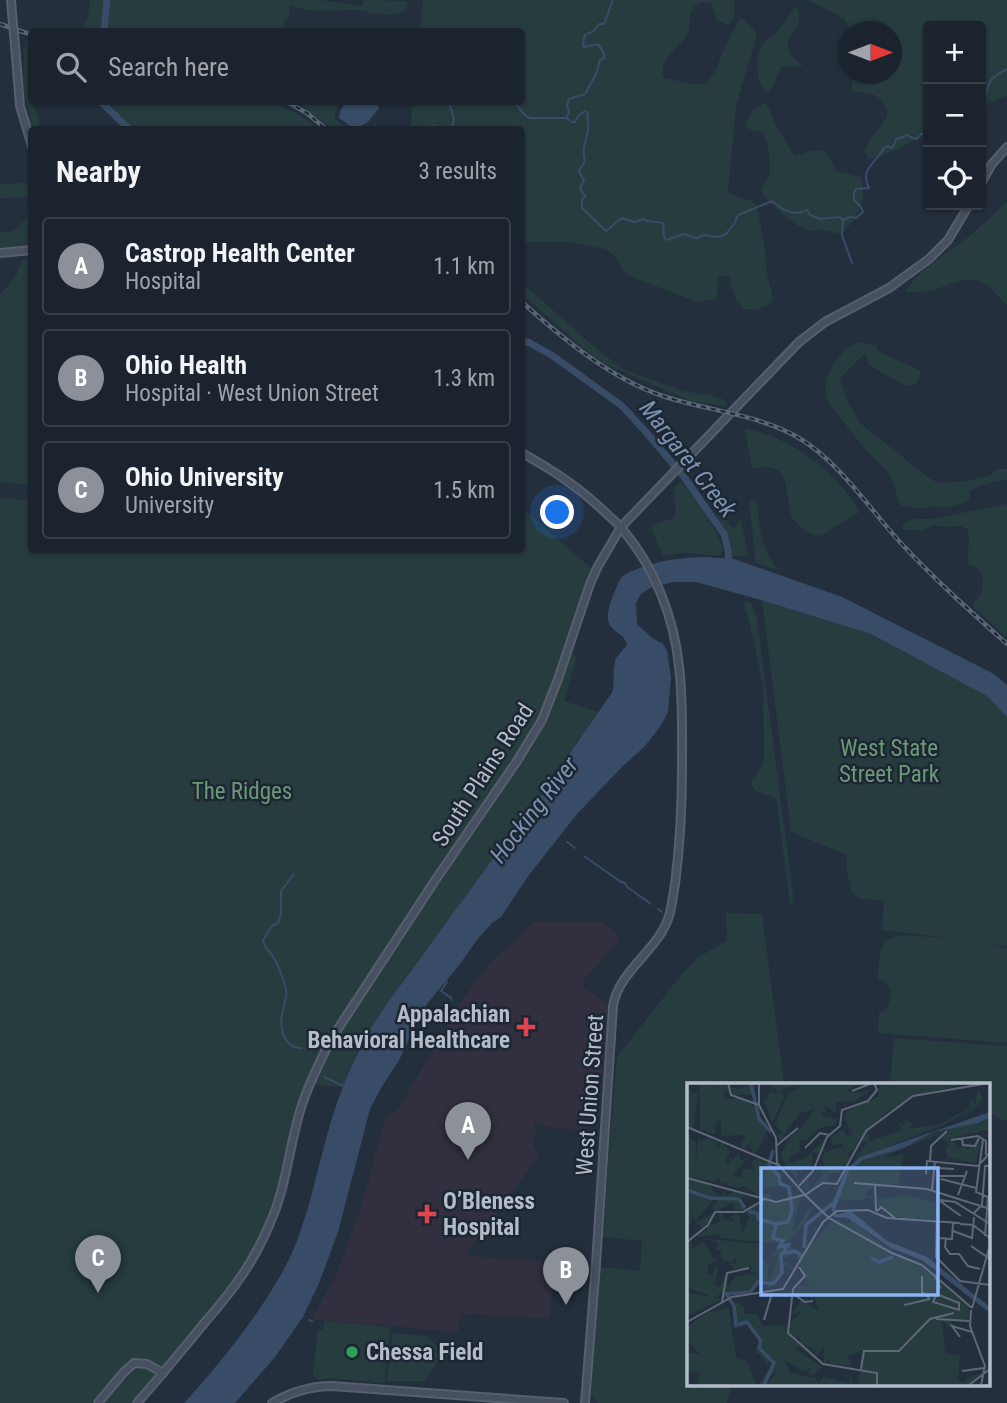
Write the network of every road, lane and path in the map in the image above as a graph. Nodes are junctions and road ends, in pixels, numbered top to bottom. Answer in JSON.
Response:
{"nodes":[{"id":1,"x":11,"y":0,"type":"edge"},
{"id":2,"x":28,"y":133,"type":"edge"},
{"id":3,"x":1007,"y":147,"type":"edge"},
{"id":4,"x":986,"y":174,"type":"edge"},
{"id":5,"x":966,"y":210,"type":"edge"},
{"id":6,"x":28,"y":250,"type":"edge"},
{"id":7,"x":0,"y":253,"type":"edge"},
{"id":8,"x":525,"y":455,"type":"edge"},
{"id":9,"x":621,"y":527,"type":"junction"},
{"id":10,"x":163,"y":1373,"type":"junction"},
{"id":11,"x":98,"y":1403,"type":"edge"},
{"id":12,"x":137,"y":1403,"type":"edge"},
{"id":13,"x":272,"y":1403,"type":"edge"},
{"id":14,"x":564,"y":1403,"type":"edge"},
{"id":15,"x":585,"y":1403,"type":"edge"}],
"edges":[{"from":1,"to":2,"type":"main road","bridge":true},
{"from":3,"to":4,"type":"main road"},
{"from":5,"to":9,"type":"main road","name":"South Plains Road"},
{"from":6,"to":7,"type":"main road"},
{"from":8,"to":9,"type":"main road","name":"West Union Street"},
{"from":9,"to":10,"type":"main road","name":"South Plains Road"},
{"from":9,"to":15,"type":"main road","name":"West Union Street"},
{"from":10,"to":11,"type":"main road"},
{"from":10,"to":12,"type":"main road","name":"South Plains Road"},
{"from":13,"to":14,"type":"main road"}]}
